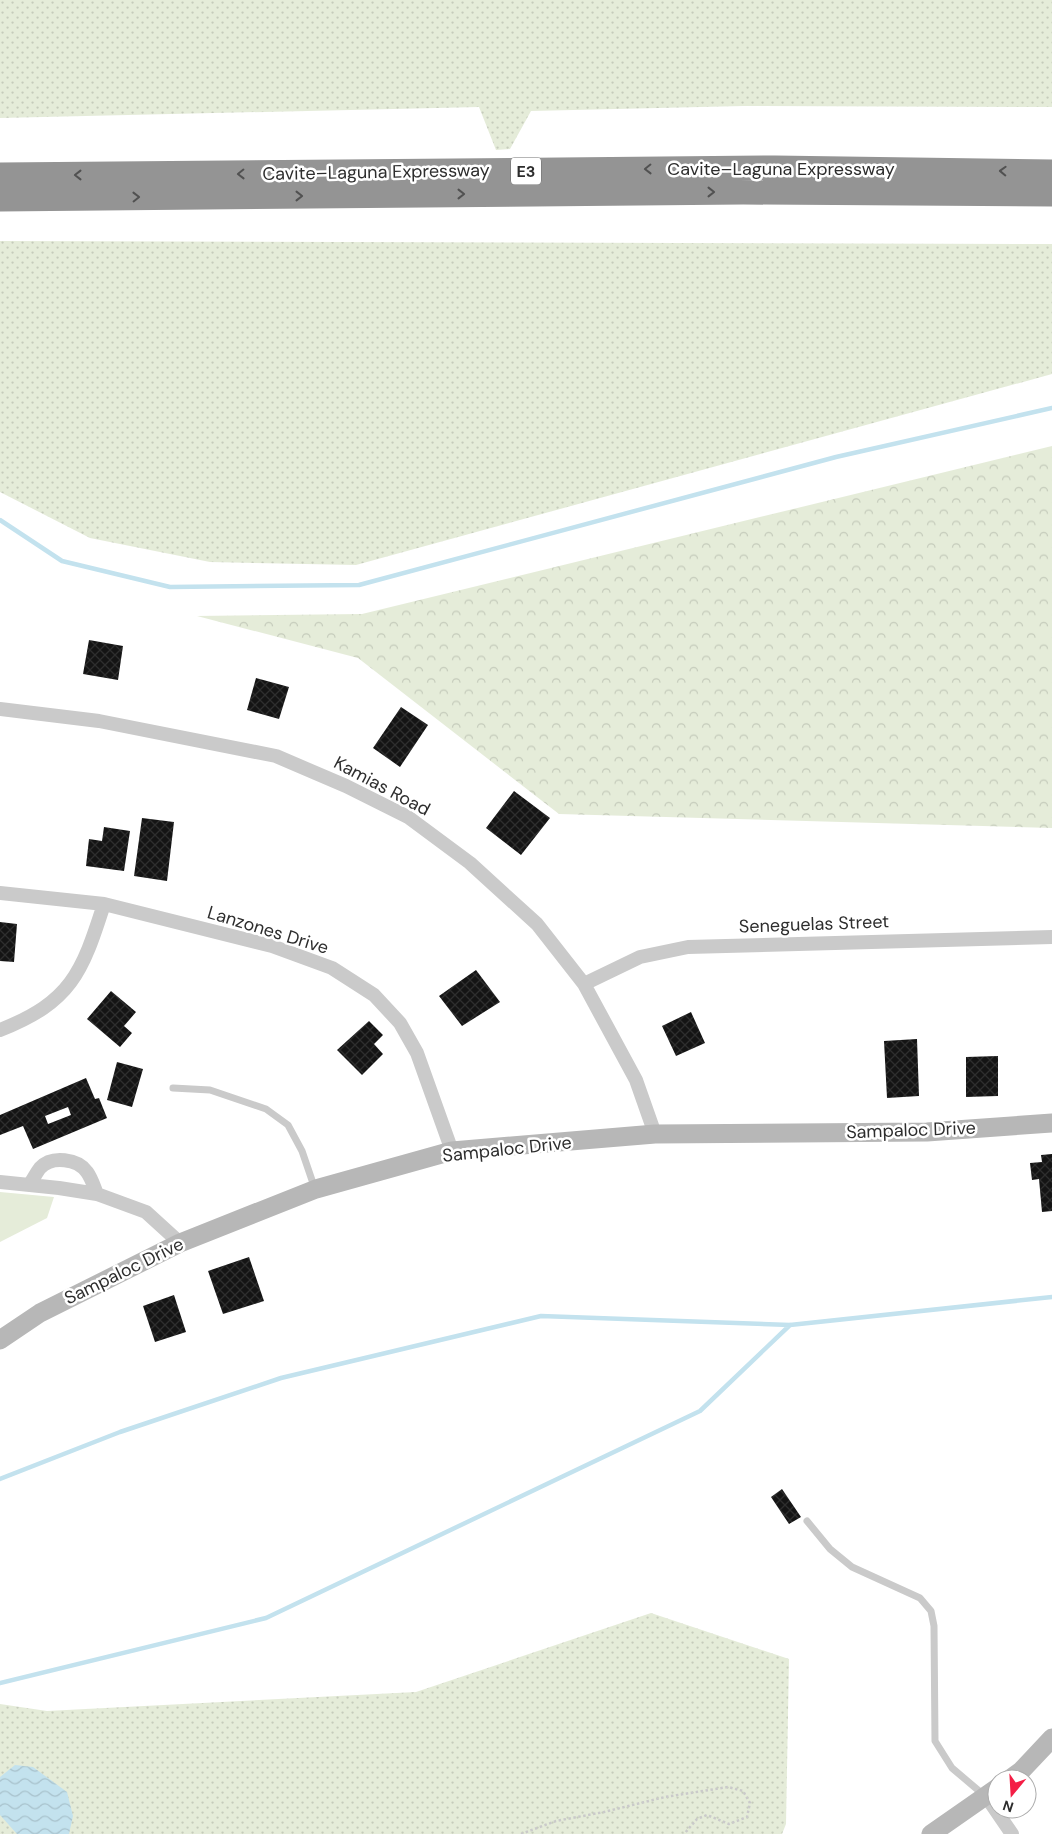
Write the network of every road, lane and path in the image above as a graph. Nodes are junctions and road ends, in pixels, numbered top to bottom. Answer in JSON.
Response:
{"nodes":[{"id":1,"x":1052,"y":172,"type":"edge"},
{"id":2,"x":0,"y":175,"type":"edge"},
{"id":3,"x":1052,"y":194,"type":"edge"},
{"id":4,"x":0,"y":199,"type":"edge"},
{"id":5,"x":0,"y":709,"type":"edge"},
{"id":6,"x":0,"y":893,"type":"edge"},
{"id":7,"x":104,"y":904,"type":"junction"},
{"id":8,"x":1052,"y":937,"type":"edge"},
{"id":9,"x":584,"y":984,"type":"junction"},
{"id":10,"x":0,"y":1030,"type":"edge"},
{"id":11,"x":173,"y":1088,"type":"dead end"},
{"id":12,"x":1052,"y":1123,"type":"edge"},
{"id":13,"x":655,"y":1134,"type":"junction"},
{"id":14,"x":452,"y":1151,"type":"junction"},
{"id":15,"x":0,"y":1182,"type":"edge"},
{"id":16,"x":30,"y":1185,"type":"junction"},
{"id":17,"x":316,"y":1189,"type":"junction"},
{"id":18,"x":97,"y":1194,"type":"junction"},
{"id":19,"x":180,"y":1243,"type":"junction"},
{"id":20,"x":0,"y":1340,"type":"edge"},
{"id":21,"x":807,"y":1521,"type":"dead end"},
{"id":22,"x":1052,"y":1738,"type":"edge"},
{"id":23,"x":1024,"y":1769,"type":"edge"},
{"id":24,"x":987,"y":1790,"type":"edge"},
{"id":25,"x":987,"y":1795,"type":"edge"},
{"id":26,"x":1004,"y":1819,"type":"edge"},
{"id":27,"x":522,"y":1834,"type":"edge"},
{"id":28,"x":684,"y":1834,"type":"edge"},
{"id":29,"x":931,"y":1834,"type":"edge"},
{"id":30,"x":1012,"y":1834,"type":"edge"}],
"edges":[{"from":1,"to":2,"type":"highway","name":"Cavite–Laguna Expressway","number":"E3","one_way":true},
{"from":4,"to":3,"type":"highway","name":"Cavite–Laguna Expressway","number":"E3","one_way":true},
{"from":5,"to":9,"type":"street","name":"Kamias Road"},
{"from":6,"to":7,"type":"street","name":"Lanzones Drive"},
{"from":7,"to":10,"type":"street"},
{"from":7,"to":14,"type":"street","name":"Lanzones Drive"},
{"from":8,"to":9,"type":"street","name":"Seneguelas Street"},
{"from":9,"to":13,"type":"street","name":"Kamias Road"},
{"from":11,"to":17,"type":"lane"},
{"from":12,"to":13,"type":"street","name":"Sampaloc Drive"},
{"from":13,"to":14,"type":"street","name":"Sampaloc Drive"},
{"from":14,"to":17,"type":"street","name":"Sampaloc Drive"},
{"from":15,"to":16,"type":"street"},
{"from":16,"to":18,"type":"street"},
{"from":16,"to":18,"type":"street"},
{"from":17,"to":19,"type":"street","name":"Sampaloc Drive"},
{"from":18,"to":19,"type":"street"},
{"from":19,"to":20,"type":"street","name":"Sampaloc Drive"},
{"from":21,"to":24,"type":"lane"},
{"from":22,"to":23,"type":"street"},
{"from":25,"to":29,"type":"street"},
{"from":26,"to":30,"type":"street"},
{"from":27,"to":28,"type":"path"}]}
